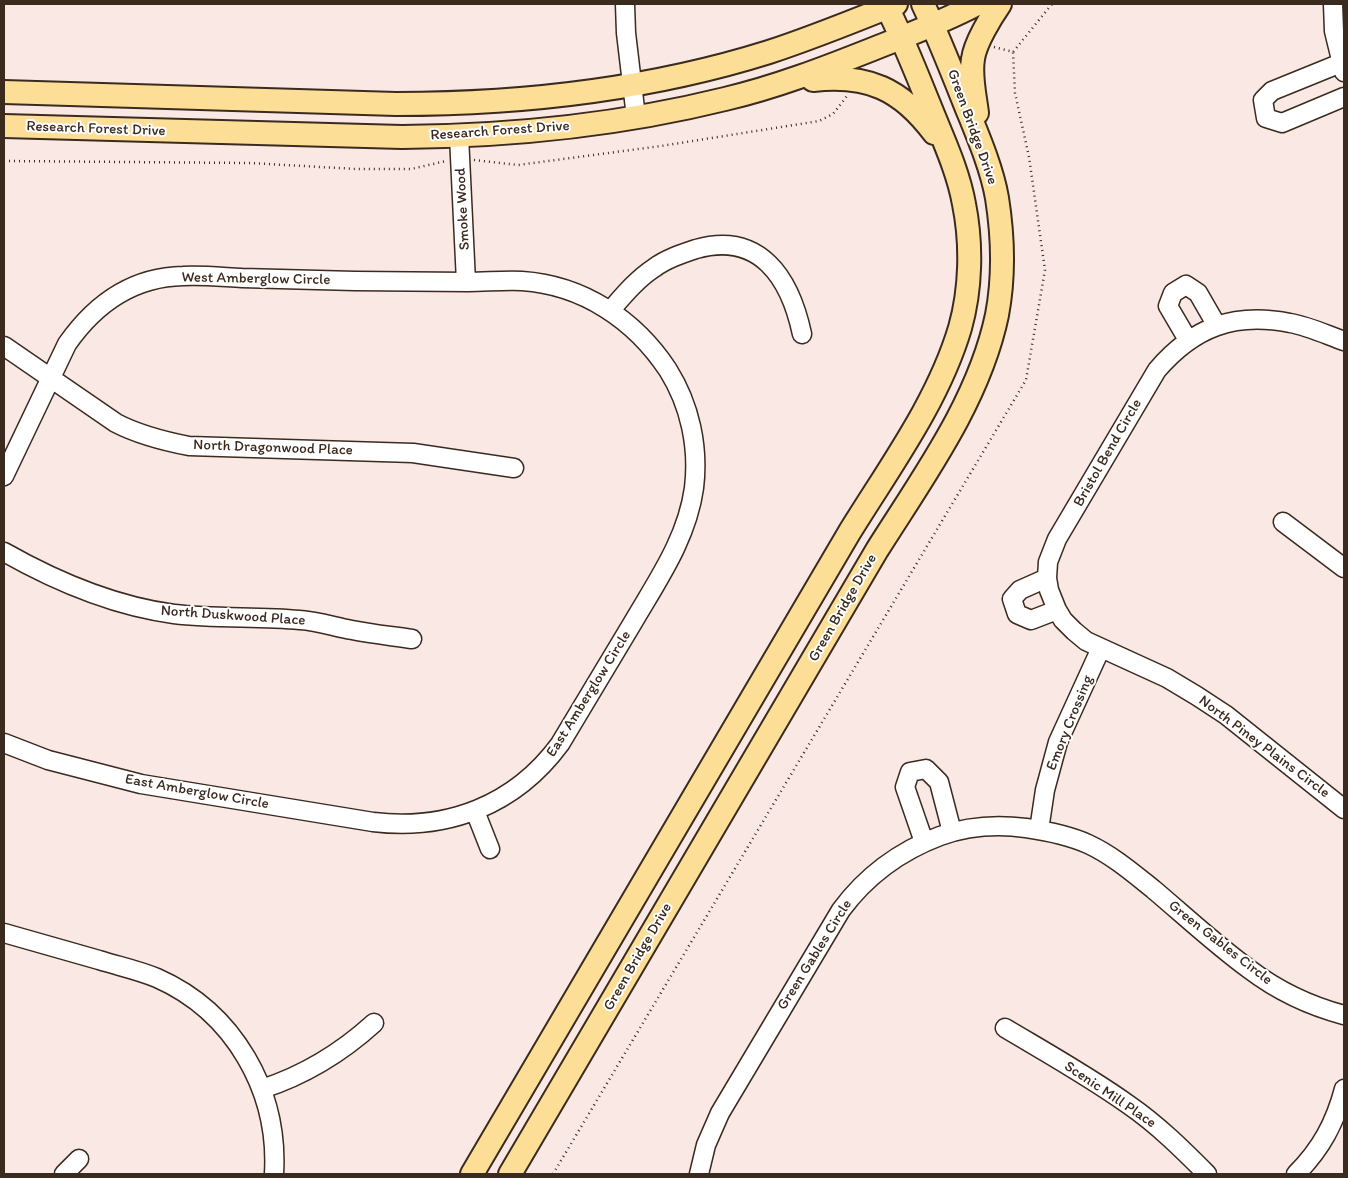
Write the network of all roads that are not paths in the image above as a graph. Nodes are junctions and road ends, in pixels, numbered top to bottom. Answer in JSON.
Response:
{"nodes":[{"id":1,"x":625,"y":4,"type":"edge"},
{"id":2,"x":923,"y":4,"type":"edge"},
{"id":3,"x":977,"y":4,"type":"edge"},
{"id":4,"x":1000,"y":4,"type":"edge"},
{"id":5,"x":1333,"y":4,"type":"edge"},
{"id":6,"x":892,"y":6,"type":"edge"},
{"id":7,"x":933,"y":25,"type":"junction"},
{"id":8,"x":902,"y":38,"type":"junction"},
{"id":9,"x":1343,"y":68,"type":"edge"},
{"id":10,"x":632,"y":84,"type":"junction"},
{"id":11,"x":775,"y":85,"type":"junction"},
{"id":12,"x":4,"y":92,"type":"edge"},
{"id":13,"x":1344,"y":98,"type":"edge"},
{"id":14,"x":636,"y":117,"type":"junction"},
{"id":15,"x":4,"y":126,"type":"edge"},
{"id":16,"x":460,"y":136,"type":"junction"},
{"id":17,"x":981,"y":144,"type":"junction"},
{"id":18,"x":950,"y":155,"type":"junction"},
{"id":19,"x":466,"y":282,"type":"junction"},
{"id":20,"x":610,"y":310,"type":"junction"},
{"id":21,"x":1217,"y":326,"type":"junction"},
{"id":22,"x":802,"y":334,"type":"dead end"},
{"id":23,"x":1188,"y":340,"type":"junction"},
{"id":24,"x":1344,"y":341,"type":"edge"},
{"id":25,"x":4,"y":346,"type":"edge"},
{"id":26,"x":49,"y":378,"type":"junction"},
{"id":27,"x":514,"y":468,"type":"dead end"},
{"id":28,"x":4,"y":476,"type":"edge"},
{"id":29,"x":1283,"y":522,"type":"dead end"},
{"id":30,"x":4,"y":552,"type":"edge"},
{"id":31,"x":1344,"y":568,"type":"edge"},
{"id":32,"x":1047,"y":578,"type":"junction"},
{"id":33,"x":1057,"y":610,"type":"junction"},
{"id":34,"x":412,"y":639,"type":"dead end"},
{"id":35,"x":1101,"y":648,"type":"junction"},
{"id":36,"x":4,"y":743,"type":"edge"},
{"id":37,"x":1344,"y":809,"type":"edge"},
{"id":38,"x":474,"y":810,"type":"junction"},
{"id":39,"x":1039,"y":830,"type":"junction"},
{"id":40,"x":952,"y":832,"type":"junction"},
{"id":41,"x":924,"y":842,"type":"junction"},
{"id":42,"x":490,"y":849,"type":"dead end"},
{"id":43,"x":4,"y":933,"type":"edge"},
{"id":44,"x":1344,"y":1015,"type":"edge"},
{"id":45,"x":374,"y":1023,"type":"dead end"},
{"id":46,"x":1005,"y":1028,"type":"dead end"},
{"id":47,"x":1344,"y":1088,"type":"edge"},
{"id":48,"x":262,"y":1089,"type":"junction"},
{"id":49,"x":79,"y":1159,"type":"dead end"},
{"id":50,"x":64,"y":1174,"type":"edge"},
{"id":51,"x":274,"y":1174,"type":"edge"},
{"id":52,"x":472,"y":1174,"type":"edge"},
{"id":53,"x":510,"y":1174,"type":"edge"},
{"id":54,"x":698,"y":1174,"type":"edge"},
{"id":55,"x":1207,"y":1174,"type":"edge"},
{"id":56,"x":1296,"y":1174,"type":"edge"}],
"edges":[{"from":1,"to":10,"type":"street"},
{"from":2,"to":7,"type":"main road","name":"Green Bridge Drive"},
{"from":3,"to":7,"type":"main road","name":"Research Forest Drive"},
{"from":4,"to":17,"type":"main road"},
{"from":5,"to":9,"type":"street"},
{"from":6,"to":8,"type":"main road","name":"Green Bridge Drive"},
{"from":6,"to":10,"type":"main road","name":"Research Forest Drive"},
{"from":7,"to":8,"type":"main road","name":"Research Forest Drive"},
{"from":7,"to":17,"type":"main road","name":"Green Bridge Drive"},
{"from":8,"to":11,"type":"main road","name":"Research Forest Drive"},
{"from":8,"to":18,"type":"main road","name":"Green Bridge Drive"},
{"from":9,"to":13,"type":"street"},
{"from":10,"to":12,"type":"main road","name":"Research Forest Drive"},
{"from":10,"to":14,"type":"street"},
{"from":11,"to":14,"type":"main road","name":"Research Forest Drive"},
{"from":11,"to":18,"type":"main road"},
{"from":14,"to":16,"type":"main road","name":"Research Forest Drive"},
{"from":15,"to":16,"type":"main road","name":"Research Forest Drive"},
{"from":16,"to":19,"type":"street","name":"Smoke Wood"},
{"from":17,"to":53,"type":"main road","name":"Green Bridge Drive"},
{"from":18,"to":52,"type":"main road","name":"Green Bridge Drive"},
{"from":19,"to":20,"type":"street","name":"West Amberglow Circle"},
{"from":19,"to":26,"type":"street","name":"West Amberglow Circle"},
{"from":20,"to":22,"type":"street"},
{"from":20,"to":38,"type":"street","name":"East Amberglow Circle"},
{"from":21,"to":23,"type":"street","name":"Bristol Bend Circle"},
{"from":21,"to":23,"type":"street"},
{"from":21,"to":24,"type":"street","name":"Bristol Bend Circle"},
{"from":23,"to":32,"type":"street","name":"Bristol Bend Circle"},
{"from":25,"to":26,"type":"street","name":"North Dragonwood Place"},
{"from":26,"to":27,"type":"street","name":"North Dragonwood Place"},
{"from":26,"to":28,"type":"street","name":"West Amberglow Circle"},
{"from":29,"to":31,"type":"street"},
{"from":30,"to":34,"type":"street","name":"North Duskwood Place"},
{"from":32,"to":33,"type":"street","name":"Bristol Bend Circle"},
{"from":32,"to":33,"type":"street"},
{"from":33,"to":35,"type":"street","name":"Bristol Bend Circle"},
{"from":35,"to":37,"type":"street","name":"North Piney Plains Circle"},
{"from":35,"to":39,"type":"street","name":"Emory Crossing"},
{"from":36,"to":38,"type":"street","name":"East Amberglow Circle"},
{"from":38,"to":42,"type":"street"},
{"from":39,"to":40,"type":"street","name":"Green Gables Circle"},
{"from":39,"to":44,"type":"street","name":"Green Gables Circle"},
{"from":40,"to":41,"type":"street","name":"Green Gables Circle"},
{"from":40,"to":41,"type":"street"},
{"from":41,"to":54,"type":"street","name":"Green Gables Circle"},
{"from":43,"to":48,"type":"street"},
{"from":45,"to":48,"type":"street"},
{"from":46,"to":55,"type":"street","name":"Scenic Mill Place"},
{"from":47,"to":56,"type":"street"},
{"from":48,"to":51,"type":"street"},
{"from":49,"to":50,"type":"street"}]}
